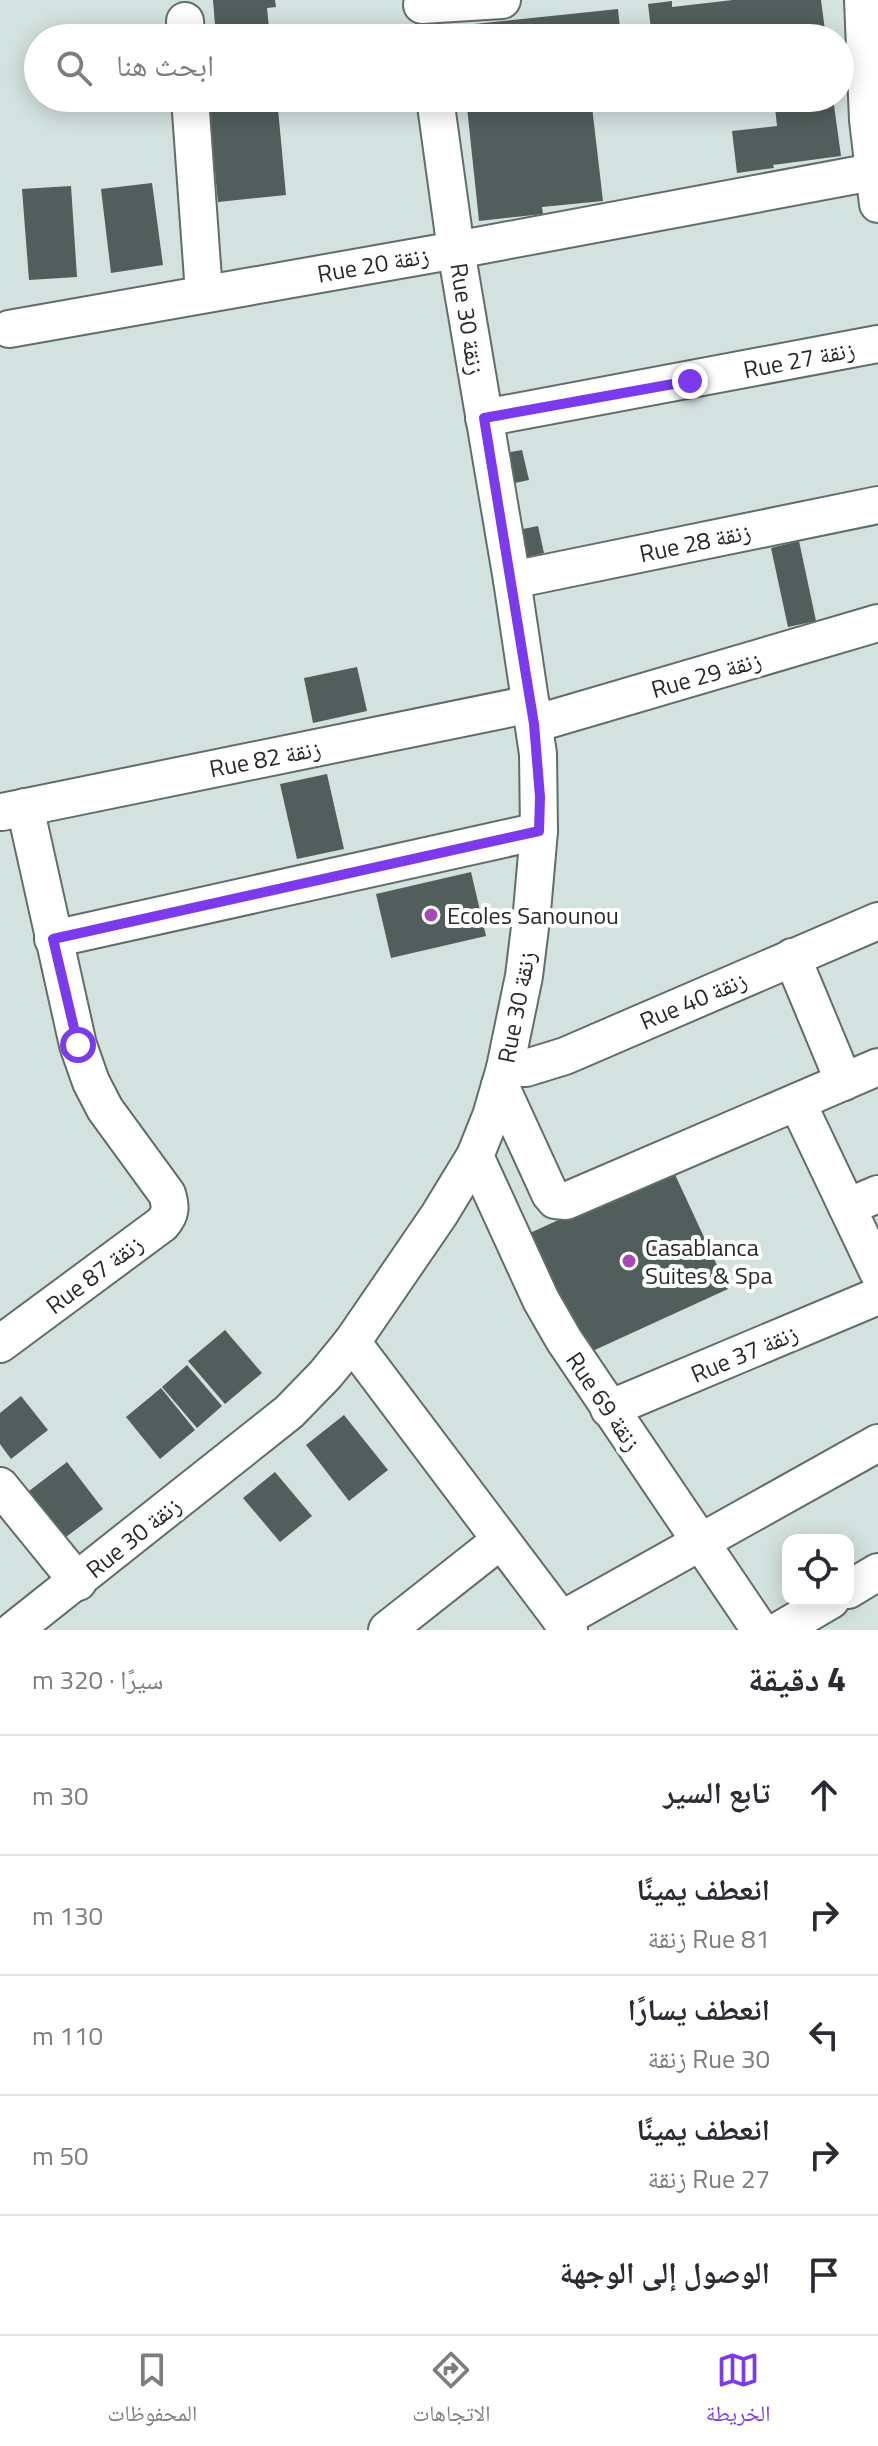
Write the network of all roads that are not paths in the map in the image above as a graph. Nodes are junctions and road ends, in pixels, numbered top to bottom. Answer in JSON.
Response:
{"nodes":[{"id":1,"x":502,"y":0,"type":"edge"},
{"id":2,"x":863,"y":0,"type":"edge"},
{"id":3,"x":423,"y":14,"type":"edge"},
{"id":4,"x":191,"y":112,"type":"edge"},
{"id":5,"x":437,"y":112,"type":"edge"},
{"id":6,"x":876,"y":182,"type":"edge"},
{"id":7,"x":456,"y":250,"type":"junction"},
{"id":8,"x":204,"y":293,"type":"junction"},
{"id":9,"x":9,"y":329,"type":"dead end"},
{"id":10,"x":878,"y":344,"type":"edge"},
{"id":11,"x":484,"y":418,"type":"junction"},
{"id":12,"x":878,"y":505,"type":"edge"},
{"id":13,"x":512,"y":580,"type":"junction"},
{"id":14,"x":878,"y":623,"type":"edge"},
{"id":15,"x":532,"y":714,"type":"junction"},
{"id":16,"x":12,"y":810,"type":"edge"},
{"id":17,"x":539,"y":831,"type":"junction"},
{"id":18,"x":878,"y":921,"type":"edge"},
{"id":19,"x":53,"y":939,"type":"junction"},
{"id":20,"x":792,"y":957,"type":"junction"},
{"id":21,"x":878,"y":1067,"type":"edge"},
{"id":22,"x":503,"y":1076,"type":"junction"},
{"id":23,"x":844,"y":1082,"type":"junction"},
{"id":24,"x":797,"y":1102,"type":"junction"},
{"id":25,"x":475,"y":1156,"type":"junction"},
{"id":26,"x":862,"y":1200,"type":"edge"},
{"id":27,"x":878,"y":1272,"type":"edge"},
{"id":28,"x":878,"y":1296,"type":"edge"},
{"id":29,"x":352,"y":1342,"type":"junction"},
{"id":30,"x":0,"y":1344,"type":"edge"},
{"id":31,"x":609,"y":1409,"type":"junction"},
{"id":32,"x":878,"y":1443,"type":"edge"},
{"id":33,"x":0,"y":1486,"type":"edge"},
{"id":34,"x":501,"y":1540,"type":"junction"},
{"id":35,"x":699,"y":1542,"type":"junction"},
{"id":36,"x":878,"y":1572,"type":"edge"},
{"id":37,"x":78,"y":1582,"type":"junction"},
{"id":38,"x":854,"y":1586,"type":"edge"},
{"id":39,"x":821,"y":1606,"type":"edge"},
{"id":40,"x":565,"y":1625,"type":"edge"},
{"id":41,"x":14,"y":1630,"type":"edge"},
{"id":42,"x":387,"y":1630,"type":"edge"},
{"id":43,"x":760,"y":1630,"type":"edge"},
{"id":44,"x":780,"y":1630,"type":"edge"}],
"edges":[{"from":1,"to":3,"type":"street"},
{"from":2,"to":6,"type":"street"},
{"from":4,"to":8,"type":"street"},
{"from":5,"to":7,"type":"street","name":"Rue 30 زنقة"},
{"from":6,"to":7,"type":"street","name":"Rue 20 زنقة"},
{"from":7,"to":8,"type":"street","name":"Rue 20 زنقة"},
{"from":7,"to":11,"type":"street","name":"Rue 30 زنقة"},
{"from":8,"to":9,"type":"street","name":"Rue 20 زنقة"},
{"from":10,"to":11,"type":"street","name":"Rue 27 زنقة"},
{"from":11,"to":13,"type":"street","name":"Rue 30 زنقة"},
{"from":12,"to":13,"type":"street","name":"Rue 28 زنقة"},
{"from":13,"to":15,"type":"street","name":"Rue 30 زنقة"},
{"from":14,"to":15,"type":"street","name":"Rue 29 زنقة"},
{"from":15,"to":16,"type":"street","name":"Rue 82 زنقة"},
{"from":15,"to":17,"type":"street","name":"Rue 30 زنقة"},
{"from":16,"to":19,"type":"street"},
{"from":17,"to":19,"type":"street"},
{"from":17,"to":22,"type":"street","name":"Rue 30 زنقة"},
{"from":18,"to":20,"type":"street","name":"Rue 40 زنقة"},
{"from":19,"to":30,"type":"street","name":"Rue 87 زنقة"},
{"from":20,"to":22,"type":"street","name":"Rue 40 زنقة"},
{"from":20,"to":23,"type":"street"},
{"from":21,"to":23,"type":"street"},
{"from":22,"to":24,"type":"street"},
{"from":22,"to":25,"type":"street","name":"Rue 30 زنقة"},
{"from":23,"to":24,"type":"street"},
{"from":24,"to":26,"type":"street"},
{"from":25,"to":29,"type":"street","name":"Rue 30 زنقة"},
{"from":25,"to":31,"type":"street","name":"Rue 69 زنقة"},
{"from":26,"to":27,"type":"street"},
{"from":28,"to":31,"type":"street","name":"Rue 37 زنقة"},
{"from":29,"to":34,"type":"street"},
{"from":29,"to":37,"type":"street","name":"Rue 30 زنقة"},
{"from":31,"to":35,"type":"street","name":"Rue 69 زنقة"},
{"from":32,"to":35,"type":"street"},
{"from":33,"to":37,"type":"street"},
{"from":34,"to":40,"type":"street"},
{"from":34,"to":42,"type":"street"},
{"from":35,"to":40,"type":"street"},
{"from":35,"to":43,"type":"street","name":"Rue 69 زنقة"},
{"from":36,"to":38,"type":"street"},
{"from":37,"to":41,"type":"street","name":"Rue 30 زنقة"},
{"from":39,"to":44,"type":"street"}]}
